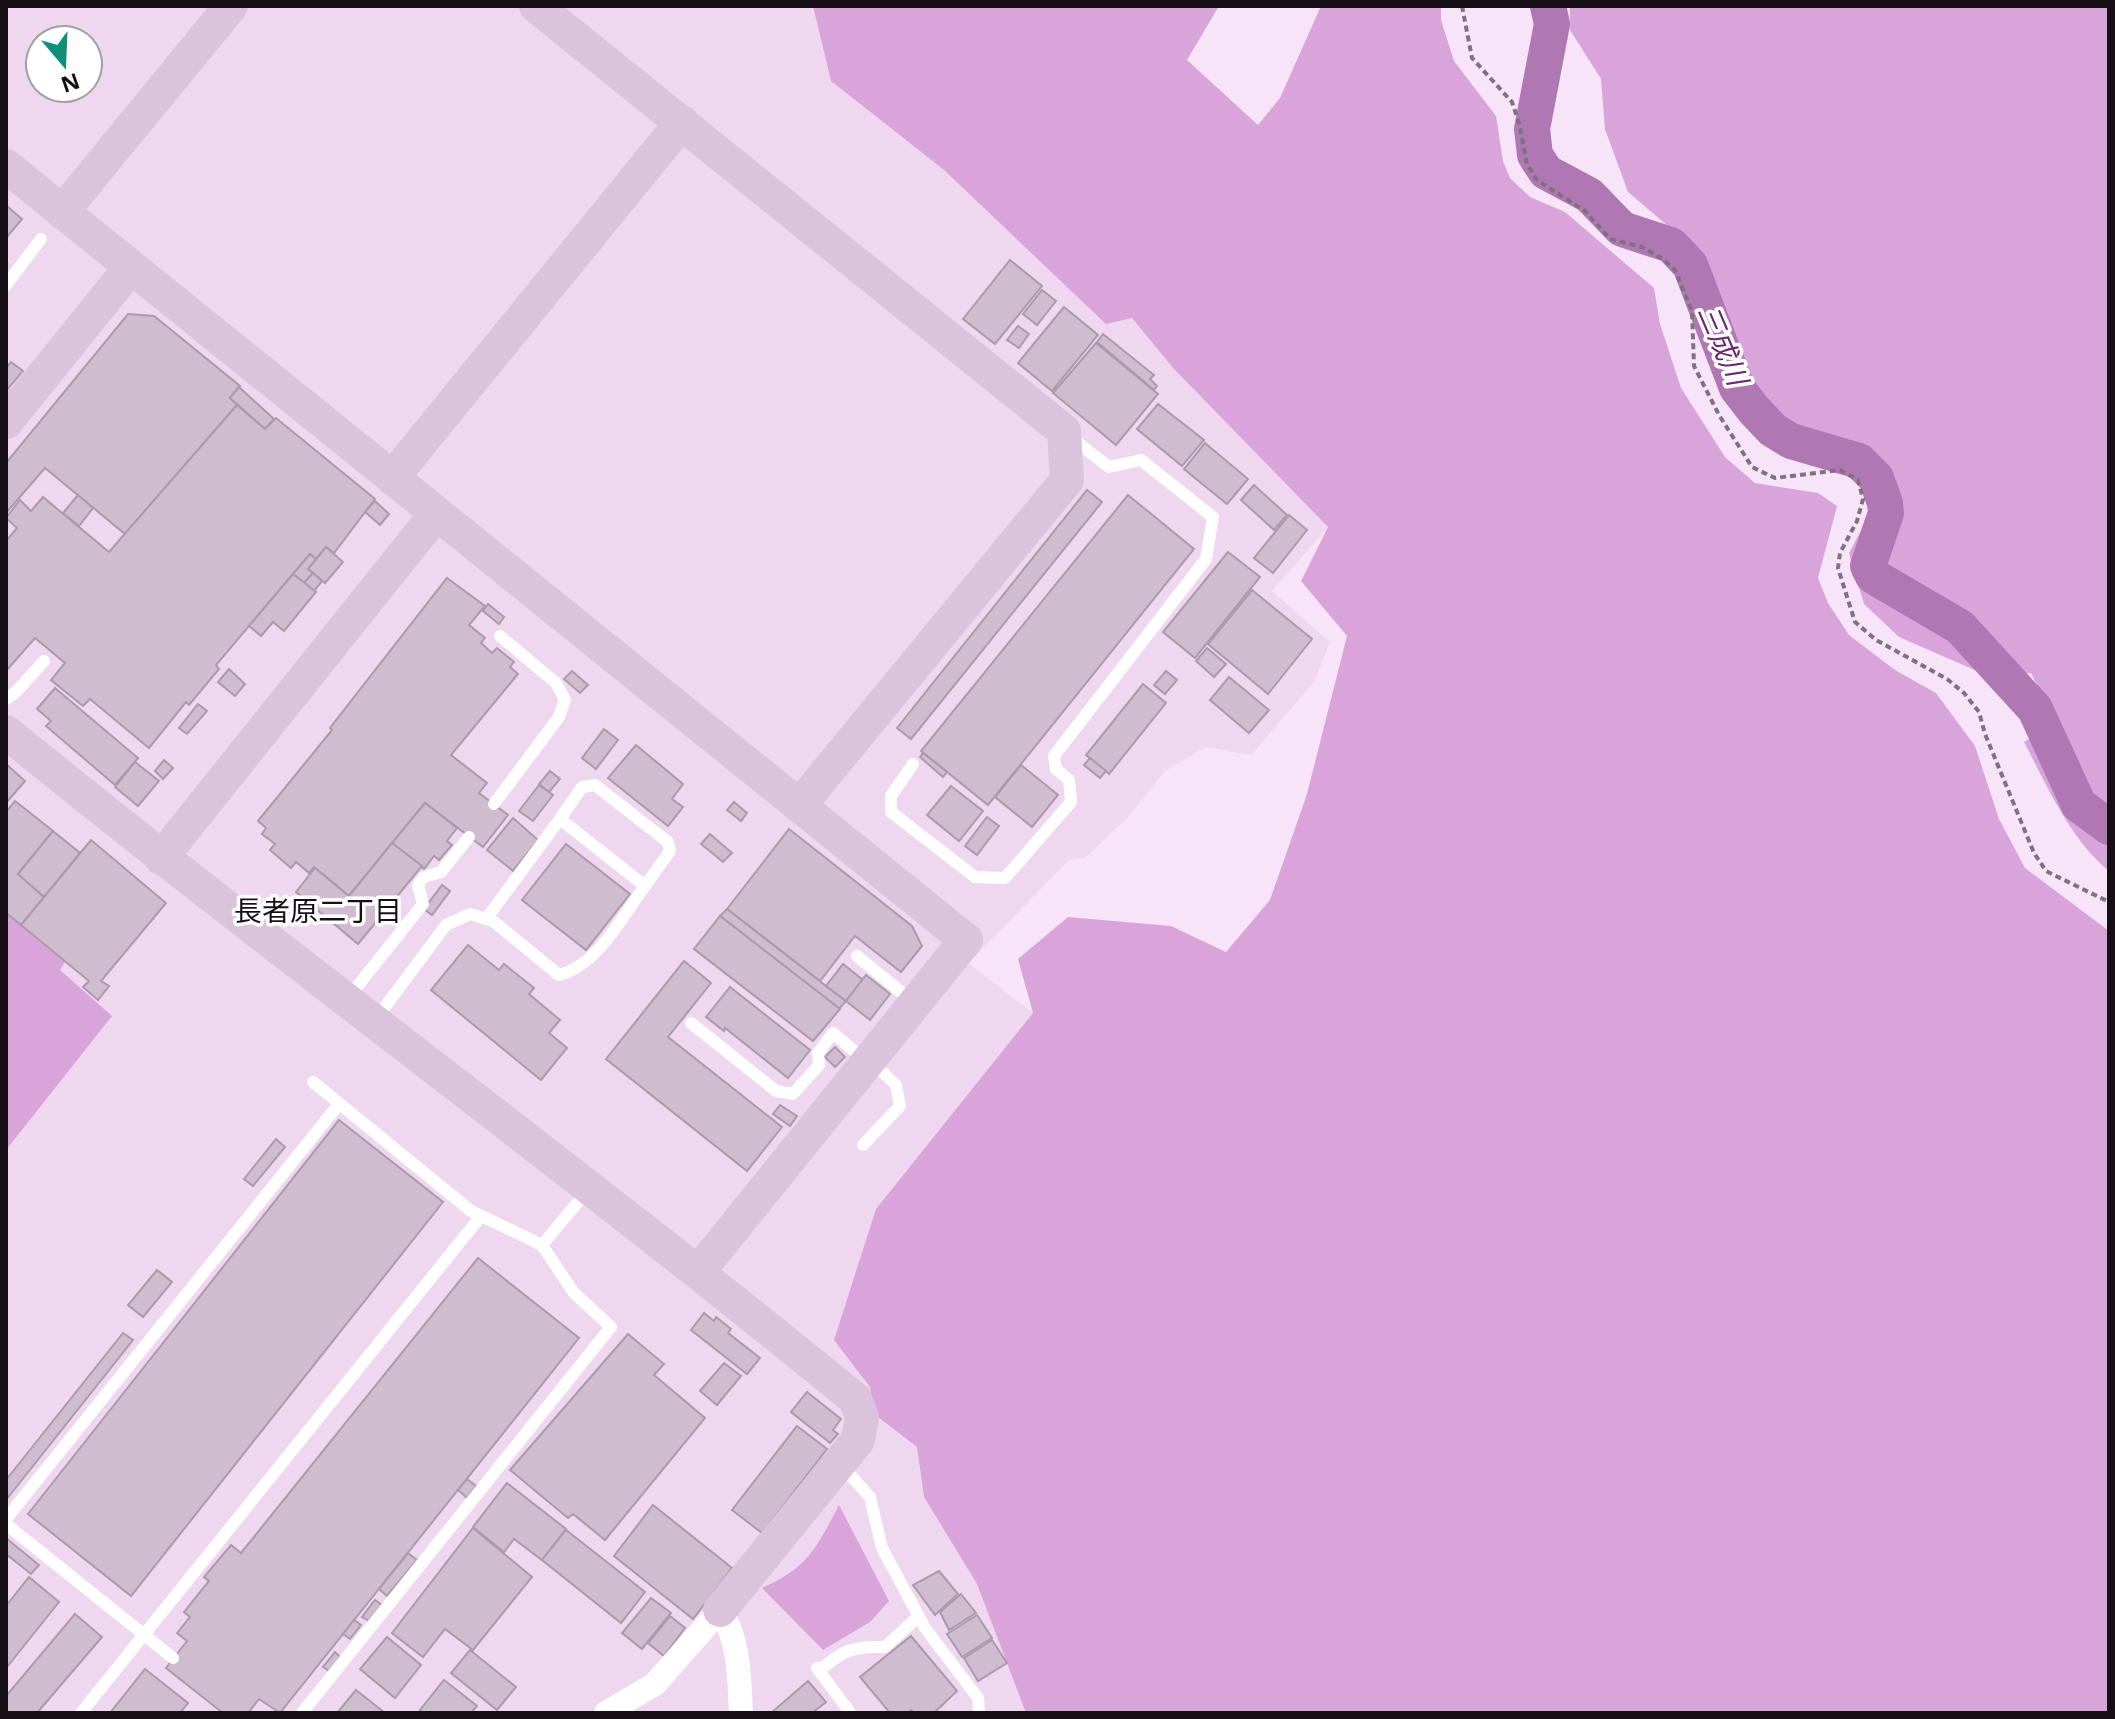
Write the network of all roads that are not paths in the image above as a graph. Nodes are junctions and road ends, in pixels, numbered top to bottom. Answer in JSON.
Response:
{"nodes":[{"id":1,"x":231,"y":6,"type":"edge"},
{"id":2,"x":536,"y":6,"type":"edge"},
{"id":3,"x":682,"y":122,"type":"junction"},
{"id":4,"x":6,"y":166,"type":"edge"},
{"id":5,"x":62,"y":212,"type":"junction"},
{"id":6,"x":41,"y":239,"type":"dead end"},
{"id":7,"x":130,"y":268,"type":"junction"},
{"id":8,"x":6,"y":285,"type":"edge"},
{"id":9,"x":6,"y":422,"type":"edge"},
{"id":10,"x":1064,"y":431,"type":"junction"},
{"id":11,"x":392,"y":478,"type":"junction"},
{"id":12,"x":436,"y":514,"type":"junction"},
{"id":13,"x":500,"y":636,"type":"dead end"},
{"id":14,"x":44,"y":661,"type":"dead end"},
{"id":15,"x":6,"y":699,"type":"edge"},
{"id":16,"x":6,"y":732,"type":"edge"},
{"id":17,"x":913,"y":764,"type":"dead end"},
{"id":18,"x":494,"y":804,"type":"dead end"},
{"id":19,"x":799,"y":806,"type":"junction"},
{"id":20,"x":560,"y":819,"type":"junction"},
{"id":21,"x":469,"y":837,"type":"dead end"},
{"id":22,"x":161,"y":858,"type":"junction"},
{"id":23,"x":645,"y":886,"type":"junction"},
{"id":24,"x":486,"y":919,"type":"junction"},
{"id":25,"x":857,"y":956,"type":"dead end"},
{"id":26,"x":346,"y":1000,"type":"junction"},
{"id":27,"x":915,"y":1003,"type":"junction"},
{"id":28,"x":374,"y":1021,"type":"junction"},
{"id":29,"x":691,"y":1023,"type":"dead end"},
{"id":30,"x":869,"y":1061,"type":"junction"},
{"id":31,"x":313,"y":1082,"type":"dead end"},
{"id":32,"x":339,"y":1104,"type":"junction"},
{"id":33,"x":863,"y":1145,"type":"dead end"},
{"id":34,"x":590,"y":1187,"type":"junction"},
{"id":35,"x":481,"y":1216,"type":"junction"},
{"id":36,"x":542,"y":1245,"type":"junction"},
{"id":37,"x":699,"y":1271,"type":"junction"},
{"id":38,"x":840,"y":1463,"type":"junction"},
{"id":39,"x":6,"y":1522,"type":"edge"},
{"id":40,"x":720,"y":1610,"type":"junction"},
{"id":41,"x":919,"y":1616,"type":"junction"},
{"id":42,"x":143,"y":1634,"type":"junction"},
{"id":43,"x":173,"y":1658,"type":"dead end"},
{"id":44,"x":81,"y":1713,"type":"edge"},
{"id":45,"x":302,"y":1713,"type":"edge"},
{"id":46,"x":606,"y":1713,"type":"edge"},
{"id":47,"x":741,"y":1713,"type":"edge"},
{"id":48,"x":847,"y":1713,"type":"edge"},
{"id":49,"x":979,"y":1713,"type":"edge"}],
"edges":[{"from":1,"to":5,"type":"street"},
{"from":2,"to":3,"type":"street"},
{"from":3,"to":10,"type":"street"},
{"from":3,"to":11,"type":"street"},
{"from":4,"to":5,"type":"street"},
{"from":5,"to":7,"type":"street"},
{"from":6,"to":8,"type":"lane"},
{"from":7,"to":9,"type":"street"},
{"from":7,"to":11,"type":"street"},
{"from":10,"to":17,"type":"lane"},
{"from":10,"to":19,"type":"street"},
{"from":11,"to":12,"type":"street"},
{"from":12,"to":19,"type":"street"},
{"from":12,"to":22,"type":"street"},
{"from":13,"to":18,"type":"lane"},
{"from":14,"to":15,"type":"lane"},
{"from":16,"to":22,"type":"street"},
{"from":19,"to":27,"type":"street"},
{"from":20,"to":23,"type":"lane"},
{"from":20,"to":23,"type":"lane"},
{"from":20,"to":24,"type":"lane"},
{"from":21,"to":26,"type":"lane"},
{"from":22,"to":26,"type":"street"},
{"from":23,"to":24,"type":"lane"},
{"from":24,"to":28,"type":"lane"},
{"from":25,"to":27,"type":"lane"},
{"from":26,"to":28,"type":"street"},
{"from":27,"to":30,"type":"street"},
{"from":28,"to":34,"type":"street"},
{"from":29,"to":30,"type":"lane"},
{"from":30,"to":33,"type":"lane"},
{"from":30,"to":37,"type":"street"},
{"from":31,"to":32,"type":"lane"},
{"from":32,"to":35,"type":"lane"},
{"from":32,"to":39,"type":"lane"},
{"from":34,"to":36,"type":"lane"},
{"from":34,"to":37,"type":"street"},
{"from":35,"to":36,"type":"lane"},
{"from":35,"to":42,"type":"lane"},
{"from":36,"to":45,"type":"lane"},
{"from":37,"to":38,"type":"street"},
{"from":38,"to":40,"type":"street"},
{"from":38,"to":41,"type":"lane"},
{"from":39,"to":42,"type":"lane"},
{"from":40,"to":46,"type":"street"},
{"from":40,"to":47,"type":"street"},
{"from":41,"to":48,"type":"lane"},
{"from":41,"to":49,"type":"lane"},
{"from":42,"to":43,"type":"lane"},
{"from":42,"to":44,"type":"lane"}]}
